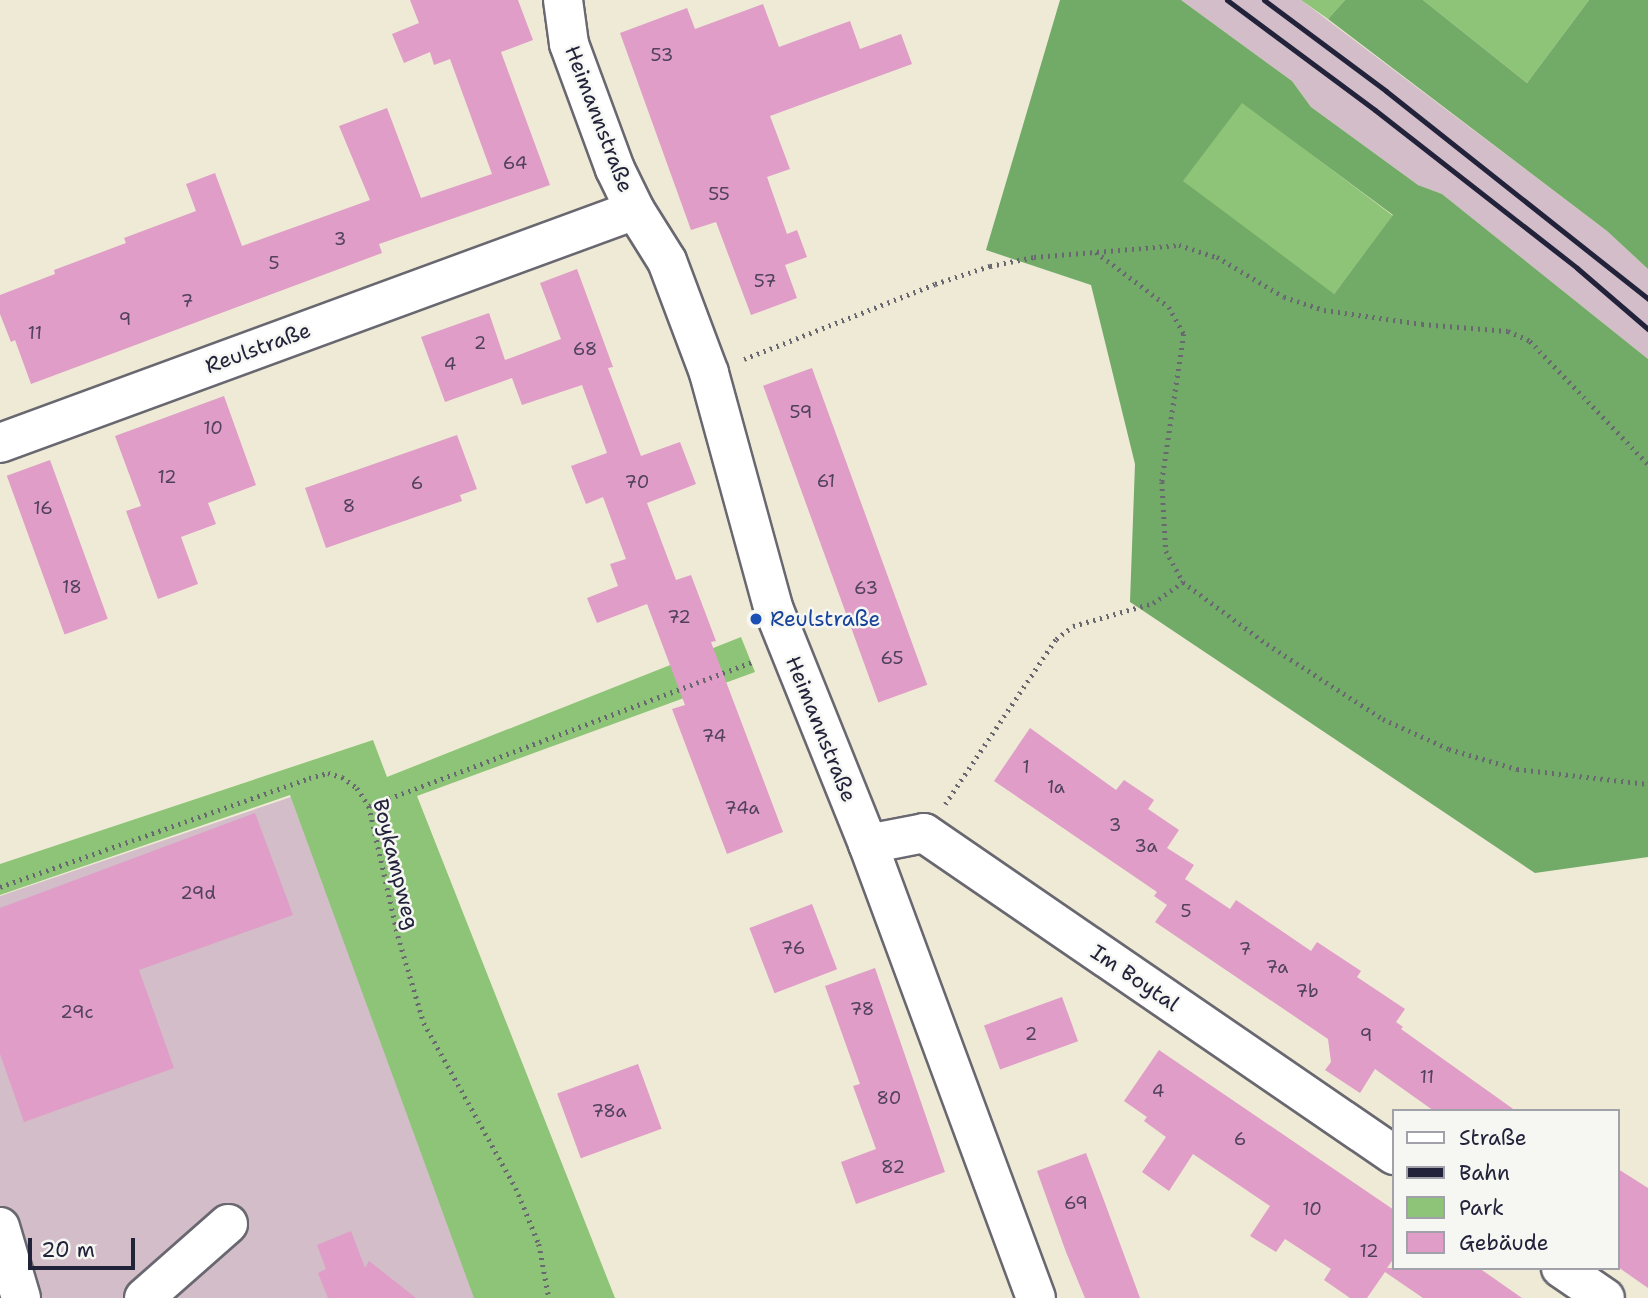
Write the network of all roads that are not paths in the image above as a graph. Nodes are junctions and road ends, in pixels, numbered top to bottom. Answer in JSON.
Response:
{"nodes":[{"id":1,"x":564,"y":0,"type":"edge"},
{"id":2,"x":635,"y":210,"type":"junction"},
{"id":3,"x":0,"y":443,"type":"edge"},
{"id":4,"x":868,"y":844,"type":"junction"},
{"id":5,"x":1392,"y":1154,"type":"edge"},
{"id":6,"x":228,"y":1224,"type":"dead end"},
{"id":7,"x":0,"y":1227,"type":"edge"},
{"id":8,"x":1564,"y":1270,"type":"edge"},
{"id":9,"x":21,"y":1298,"type":"edge"},
{"id":10,"x":144,"y":1298,"type":"edge"},
{"id":11,"x":1036,"y":1298,"type":"edge"},
{"id":12,"x":1605,"y":1298,"type":"edge"}],
"edges":[{"from":1,"to":2,"type":"street","name":"Heimannstraße"},
{"from":2,"to":3,"type":"street","name":"Reulstraße"},
{"from":2,"to":4,"type":"street","name":"Heimannstraße"},
{"from":4,"to":5,"type":"street","name":"Im Boytal"},
{"from":4,"to":11,"type":"street","name":"Heimannstraße"},
{"from":6,"to":10,"type":"street"},
{"from":7,"to":9,"type":"street"},
{"from":8,"to":12,"type":"street"}]}
